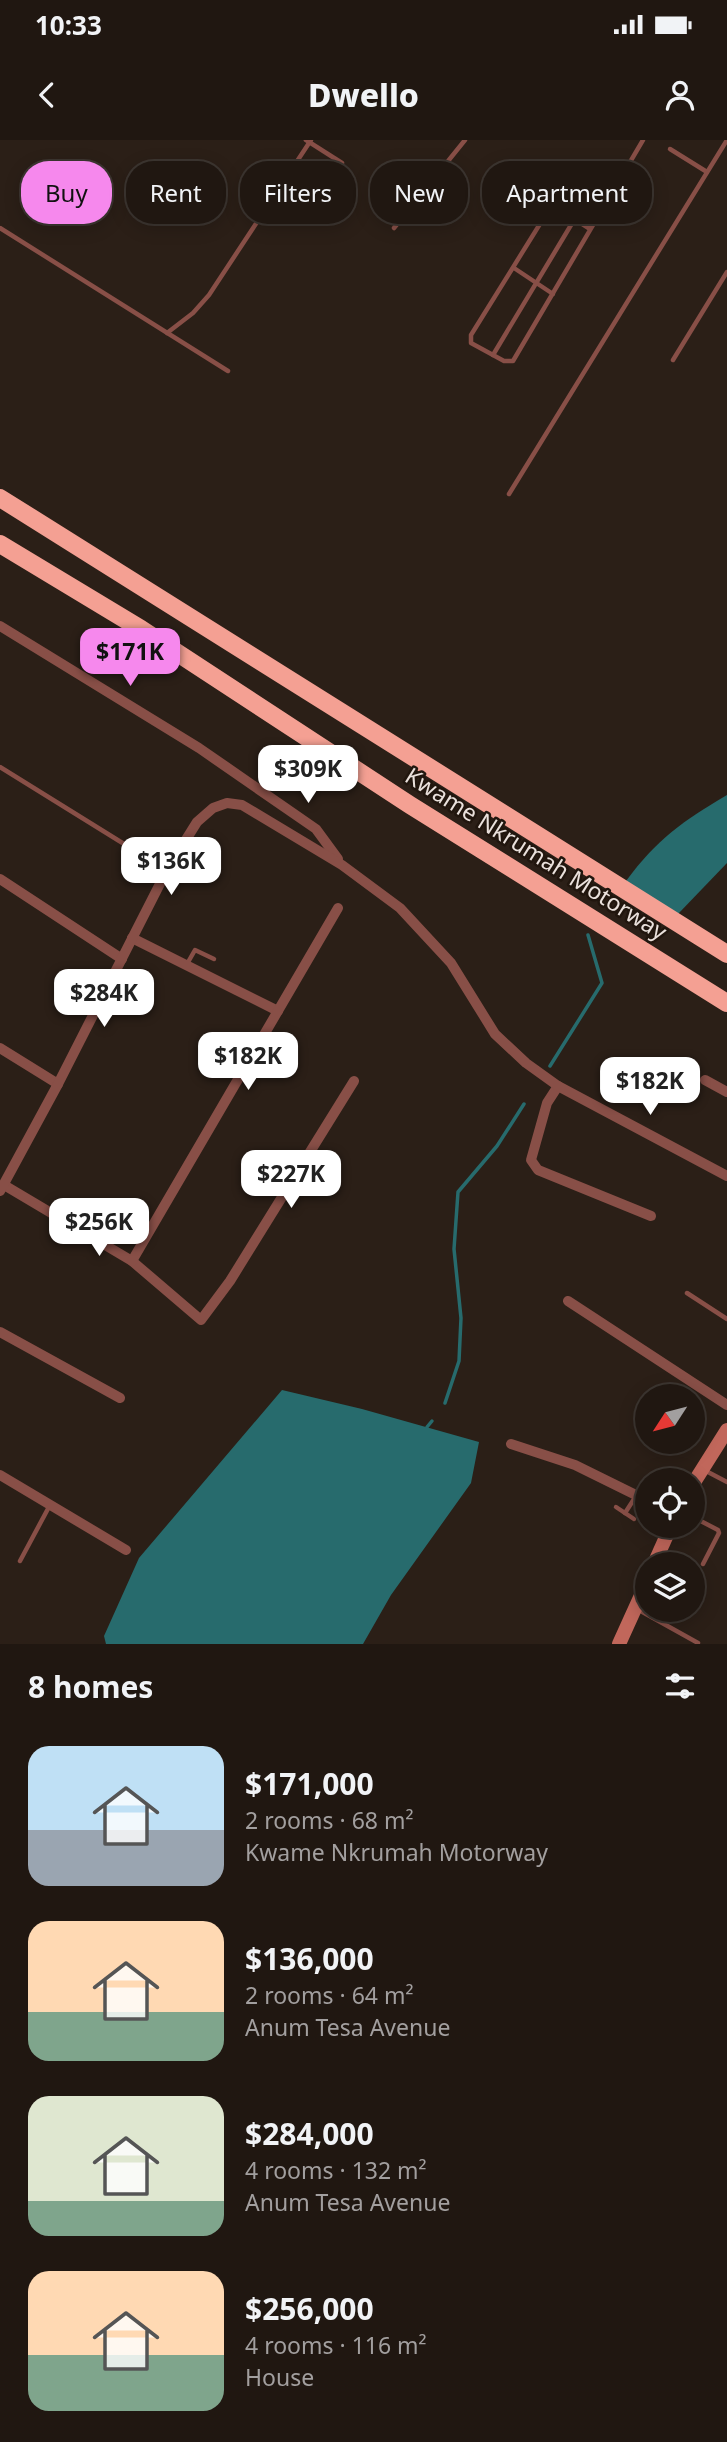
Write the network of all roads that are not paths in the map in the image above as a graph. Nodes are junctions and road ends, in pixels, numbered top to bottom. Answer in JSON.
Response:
{"nodes":[{"id":1,"x":465,"y":140,"type":"edge"},
{"id":2,"x":643,"y":140,"type":"edge"},
{"id":3,"x":727,"y":140,"type":"edge"},
{"id":4,"x":309,"y":141,"type":"edge"},
{"id":5,"x":670,"y":149,"type":"dead end"},
{"id":6,"x":339,"y":161,"type":"edge"},
{"id":7,"x":708,"y":172,"type":"junction"},
{"id":8,"x":540,"y":224,"type":"edge"},
{"id":9,"x":572,"y":224,"type":"edge"},
{"id":10,"x":581,"y":224,"type":"edge"},
{"id":11,"x":0,"y":228,"type":"edge"},
{"id":12,"x":394,"y":228,"type":"dead end"},
{"id":13,"x":590,"y":229,"type":"junction"},
{"id":14,"x":514,"y":268,"type":"junction"},
{"id":15,"x":727,"y":272,"type":"edge"},
{"id":16,"x":536,"y":283,"type":"junction"},
{"id":17,"x":553,"y":294,"type":"junction"},
{"id":18,"x":167,"y":333,"type":"junction"},
{"id":19,"x":493,"y":355,"type":"junction"},
{"id":20,"x":673,"y":360,"type":"dead end"},
{"id":21,"x":228,"y":371,"type":"dead end"},
{"id":22,"x":509,"y":494,"type":"dead end"},
{"id":23,"x":0,"y":498,"type":"edge"},
{"id":24,"x":0,"y":544,"type":"edge"},
{"id":25,"x":0,"y":626,"type":"edge"},
{"id":26,"x":0,"y":767,"type":"edge"},
{"id":27,"x":342,"y":865,"type":"junction"},
{"id":28,"x":167,"y":870,"type":"junction"},
{"id":29,"x":0,"y":879,"type":"edge"},
{"id":30,"x":338,"y":908,"type":"dead end"},
{"id":31,"x":132,"y":939,"type":"junction"},
{"id":32,"x":727,"y":954,"type":"edge"},
{"id":33,"x":122,"y":959,"type":"junction"},
{"id":34,"x":214,"y":959,"type":"dead end"},
{"id":35,"x":187,"y":965,"type":"junction"},
{"id":36,"x":727,"y":1003,"type":"edge"},
{"id":37,"x":278,"y":1010,"type":"junction"},
{"id":38,"x":0,"y":1048,"type":"edge"},
{"id":39,"x":705,"y":1080,"type":"dead end"},
{"id":40,"x":354,"y":1081,"type":"dead end"},
{"id":41,"x":58,"y":1084,"type":"junction"},
{"id":42,"x":558,"y":1086,"type":"junction"},
{"id":43,"x":727,"y":1092,"type":"edge"},
{"id":44,"x":727,"y":1176,"type":"edge"},
{"id":45,"x":2,"y":1188,"type":"edge"},
{"id":46,"x":651,"y":1216,"type":"dead end"},
{"id":47,"x":132,"y":1261,"type":"junction"},
{"id":48,"x":687,"y":1293,"type":"dead end"},
{"id":49,"x":568,"y":1301,"type":"dead end"},
{"id":50,"x":727,"y":1319,"type":"edge"},
{"id":51,"x":0,"y":1332,"type":"edge"},
{"id":52,"x":120,"y":1398,"type":"dead end"},
{"id":53,"x":727,"y":1405,"type":"edge"},
{"id":54,"x":727,"y":1430,"type":"edge"},
{"id":55,"x":511,"y":1444,"type":"dead end"},
{"id":56,"x":703,"y":1468,"type":"edge"},
{"id":57,"x":705,"y":1471,"type":"edge"},
{"id":58,"x":0,"y":1475,"type":"edge"},
{"id":59,"x":727,"y":1482,"type":"edge"},
{"id":60,"x":635,"y":1495,"type":"edge"},
{"id":61,"x":635,"y":1497,"type":"edge"},
{"id":62,"x":50,"y":1505,"type":"junction"},
{"id":63,"x":616,"y":1507,"type":"dead end"},
{"id":64,"x":625,"y":1513,"type":"junction"},
{"id":65,"x":634,"y":1520,"type":"dead end"},
{"id":66,"x":705,"y":1523,"type":"edge"},
{"id":67,"x":126,"y":1550,"type":"dead end"},
{"id":68,"x":705,"y":1560,"type":"edge"},
{"id":69,"x":20,"y":1561,"type":"dead end"},
{"id":70,"x":635,"y":1608,"type":"edge"},
{"id":71,"x":660,"y":1622,"type":"edge"},
{"id":72,"x":698,"y":1643,"type":"edge"},
{"id":73,"x":619,"y":1644,"type":"edge"}],
"edges":[{"from":1,"to":12,"type":"lane"},
{"from":2,"to":13,"type":"lane"},
{"from":3,"to":7,"type":"lane"},
{"from":4,"to":6,"type":"lane"},
{"from":4,"to":18,"type":"lane"},
{"from":5,"to":7,"type":"lane"},
{"from":7,"to":22,"type":"lane"},
{"from":8,"to":14,"type":"lane"},
{"from":9,"to":16,"type":"lane"},
{"from":10,"to":13,"type":"lane"},
{"from":11,"to":18,"type":"lane"},
{"from":13,"to":17,"type":"lane"},
{"from":14,"to":16,"type":"lane"},
{"from":14,"to":19,"type":"lane"},
{"from":15,"to":20,"type":"lane"},
{"from":16,"to":17,"type":"lane"},
{"from":16,"to":19,"type":"lane"},
{"from":17,"to":19,"type":"lane"},
{"from":18,"to":21,"type":"lane"},
{"from":23,"to":32,"type":"highway","name":"Kwame Nkrumah Motorway"},
{"from":24,"to":36,"type":"highway","name":"Kwame Nkrumah Motorway"},
{"from":25,"to":27,"type":"street"},
{"from":26,"to":28,"type":"lane"},
{"from":27,"to":28,"type":"street"},
{"from":27,"to":42,"type":"street"},
{"from":28,"to":31,"type":"street"},
{"from":29,"to":33,"type":"street"},
{"from":30,"to":37,"type":"street"},
{"from":31,"to":33,"type":"street"},
{"from":31,"to":35,"type":"street"},
{"from":33,"to":41,"type":"street"},
{"from":34,"to":35,"type":"lane"},
{"from":35,"to":37,"type":"street"},
{"from":37,"to":47,"type":"street"},
{"from":38,"to":41,"type":"street"},
{"from":39,"to":43,"type":"street"},
{"from":40,"to":47,"type":"street"},
{"from":41,"to":45,"type":"street"},
{"from":42,"to":44,"type":"street"},
{"from":42,"to":46,"type":"street"},
{"from":45,"to":47,"type":"street"},
{"from":48,"to":50,"type":"lane"},
{"from":49,"to":53,"type":"street"},
{"from":51,"to":52,"type":"street"},
{"from":54,"to":56,"type":"main road"},
{"from":55,"to":60,"type":"street"},
{"from":57,"to":59,"type":"lane"},
{"from":58,"to":62,"type":"street"},
{"from":61,"to":64,"type":"lane"},
{"from":62,"to":67,"type":"street"},
{"from":62,"to":69,"type":"lane"},
{"from":63,"to":64,"type":"lane"},
{"from":64,"to":65,"type":"lane"},
{"from":66,"to":68,"type":"lane"},
{"from":70,"to":73,"type":"main road"},
{"from":71,"to":72,"type":"lane"}]}
